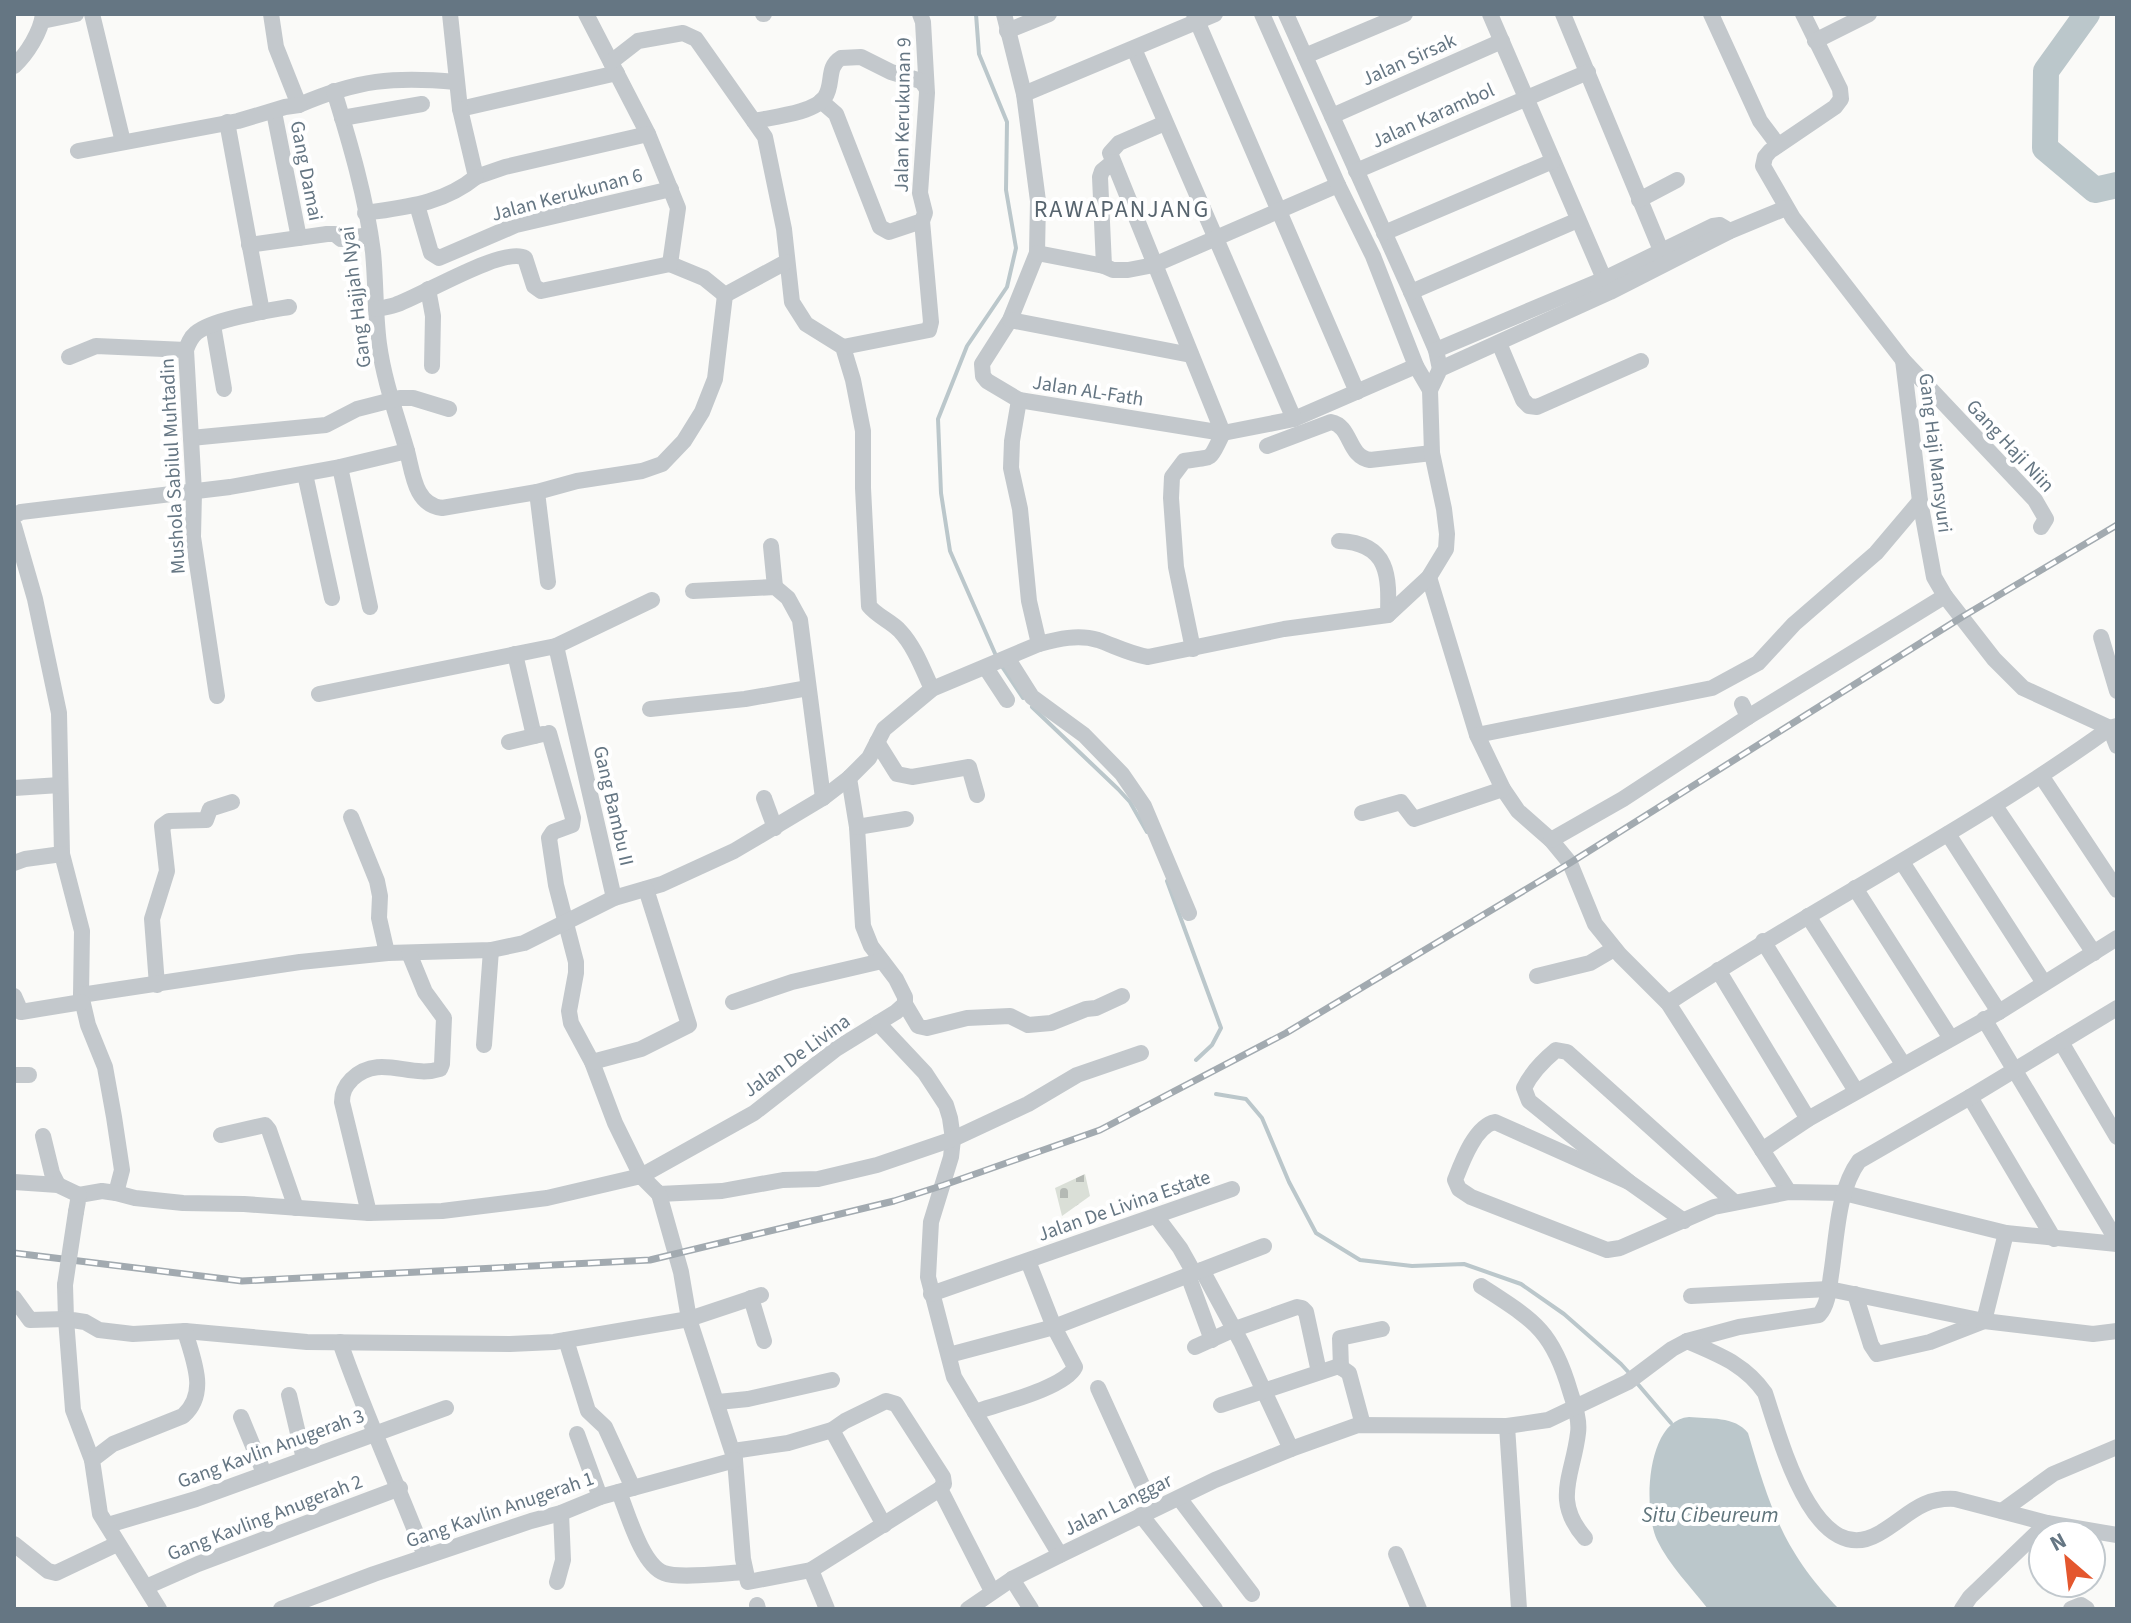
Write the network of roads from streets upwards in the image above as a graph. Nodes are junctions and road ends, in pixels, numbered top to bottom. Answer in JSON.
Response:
{"nodes":[{"id":1,"x":76,"y":14,"type":"edge"},
{"id":2,"x":92,"y":14,"type":"edge"},
{"id":3,"x":271,"y":14,"type":"edge"},
{"id":4,"x":450,"y":14,"type":"edge"},
{"id":5,"x":586,"y":14,"type":"edge"},
{"id":6,"x":920,"y":14,"type":"edge"},
{"id":7,"x":1049,"y":14,"type":"edge"},
{"id":8,"x":1215,"y":14,"type":"edge"},
{"id":9,"x":1262,"y":14,"type":"edge"},
{"id":10,"x":1286,"y":14,"type":"edge"},
{"id":11,"x":1405,"y":14,"type":"edge"},
{"id":12,"x":1490,"y":14,"type":"edge"},
{"id":13,"x":1563,"y":14,"type":"edge"},
{"id":14,"x":1711,"y":14,"type":"edge"},
{"id":15,"x":1803,"y":14,"type":"edge"},
{"id":16,"x":1869,"y":14,"type":"edge"},
{"id":17,"x":43,"y":17,"type":"edge"},
{"id":18,"x":1196,"y":18,"type":"edge"},
{"id":19,"x":1005,"y":22,"type":"edge"},
{"id":20,"x":1502,"y":41,"type":"junction"},
{"id":21,"x":1815,"y":41,"type":"junction"},
{"id":22,"x":1134,"y":49,"type":"junction"},
{"id":23,"x":1305,"y":56,"type":"junction"},
{"id":24,"x":14,"y":66,"type":"edge"},
{"id":25,"x":614,"y":68,"type":"junction"},
{"id":26,"x":1588,"y":72,"type":"junction"},
{"id":27,"x":456,"y":82,"type":"junction"},
{"id":28,"x":925,"y":86,"type":"junction"},
{"id":29,"x":334,"y":91,"type":"junction"},
{"id":30,"x":1024,"y":94,"type":"junction"},
{"id":31,"x":1525,"y":97,"type":"junction"},
{"id":32,"x":821,"y":101,"type":"junction"},
{"id":33,"x":422,"y":104,"type":"dead end"},
{"id":34,"x":299,"y":105,"type":"junction"},
{"id":35,"x":460,"y":109,"type":"junction"},
{"id":36,"x":274,"y":112,"type":"junction"},
{"id":37,"x":1332,"y":116,"type":"junction"},
{"id":38,"x":342,"y":118,"type":"junction"},
{"id":39,"x":754,"y":121,"type":"junction"},
{"id":40,"x":227,"y":122,"type":"junction"},
{"id":41,"x":1165,"y":123,"type":"junction"},
{"id":42,"x":648,"y":134,"type":"junction"},
{"id":43,"x":123,"y":142,"type":"junction"},
{"id":44,"x":1778,"y":145,"type":"junction"},
{"id":45,"x":78,"y":151,"type":"dead end"},
{"id":46,"x":1553,"y":161,"type":"junction"},
{"id":47,"x":1113,"y":162,"type":"junction"},
{"id":48,"x":1356,"y":171,"type":"junction"},
{"id":49,"x":476,"y":177,"type":"junction"},
{"id":50,"x":1677,"y":180,"type":"dead end"},
{"id":51,"x":1338,"y":185,"type":"junction"},
{"id":52,"x":671,"y":189,"type":"junction"},
{"id":53,"x":1639,"y":200,"type":"junction"},
{"id":54,"x":417,"y":205,"type":"junction"},
{"id":55,"x":1786,"y":208,"type":"junction"},
{"id":56,"x":1280,"y":210,"type":"junction"},
{"id":57,"x":365,"y":213,"type":"junction"},
{"id":58,"x":1578,"y":220,"type":"junction"},
{"id":59,"x":922,"y":221,"type":"junction"},
{"id":60,"x":370,"y":235,"type":"junction"},
{"id":61,"x":1216,"y":236,"type":"junction"},
{"id":62,"x":299,"y":238,"type":"junction"},
{"id":63,"x":1386,"y":239,"type":"junction"},
{"id":64,"x":249,"y":245,"type":"junction"},
{"id":65,"x":1037,"y":253,"type":"junction"},
{"id":66,"x":1373,"y":256,"type":"junction"},
{"id":67,"x":1664,"y":258,"type":"junction"},
{"id":68,"x":786,"y":262,"type":"junction"},
{"id":69,"x":670,"y":264,"type":"junction"},
{"id":70,"x":1154,"y":265,"type":"junction"},
{"id":71,"x":1104,"y":266,"type":"junction"},
{"id":72,"x":1607,"y":285,"type":"junction"},
{"id":73,"x":428,"y":289,"type":"junction"},
{"id":74,"x":1411,"y":292,"type":"junction"},
{"id":75,"x":725,"y":295,"type":"junction"},
{"id":76,"x":289,"y":307,"type":"dead end"},
{"id":77,"x":376,"y":309,"type":"junction"},
{"id":78,"x":262,"y":312,"type":"junction"},
{"id":79,"x":1010,"y":320,"type":"junction"},
{"id":80,"x":213,"y":325,"type":"junction"},
{"id":81,"x":1499,"y":343,"type":"junction"},
{"id":82,"x":843,"y":347,"type":"junction"},
{"id":83,"x":186,"y":350,"type":"junction"},
{"id":84,"x":1436,"y":350,"type":"junction"},
{"id":85,"x":1191,"y":355,"type":"junction"},
{"id":86,"x":69,"y":357,"type":"dead end"},
{"id":87,"x":1903,"y":360,"type":"junction"},
{"id":88,"x":1641,"y":361,"type":"dead end"},
{"id":89,"x":432,"y":366,"type":"dead end"},
{"id":90,"x":1416,"y":366,"type":"junction"},
{"id":91,"x":1440,"y":369,"type":"junction"},
{"id":92,"x":224,"y":389,"type":"dead end"},
{"id":93,"x":1430,"y":390,"type":"junction"},
{"id":94,"x":1357,"y":392,"type":"junction"},
{"id":95,"x":390,"y":400,"type":"junction"},
{"id":96,"x":1019,"y":400,"type":"junction"},
{"id":97,"x":449,"y":409,"type":"dead end"},
{"id":98,"x":1294,"y":419,"type":"junction"},
{"id":99,"x":1223,"y":433,"type":"junction"},
{"id":100,"x":191,"y":438,"type":"junction"},
{"id":101,"x":1267,"y":446,"type":"dead end"},
{"id":102,"x":407,"y":451,"type":"junction"},
{"id":103,"x":1432,"y":453,"type":"junction"},
{"id":104,"x":340,"y":467,"type":"junction"},
{"id":105,"x":305,"y":474,"type":"junction"},
{"id":106,"x":194,"y":492,"type":"junction"},
{"id":107,"x":537,"y":492,"type":"junction"},
{"id":108,"x":1920,"y":501,"type":"junction"},
{"id":109,"x":14,"y":526,"type":"edge"},
{"id":110,"x":2041,"y":527,"type":"dead end"},
{"id":111,"x":1339,"y":541,"type":"dead end"},
{"id":112,"x":771,"y":546,"type":"dead end"},
{"id":113,"x":1429,"y":577,"type":"junction"},
{"id":114,"x":548,"y":582,"type":"dead end"},
{"id":115,"x":775,"y":587,"type":"junction"},
{"id":116,"x":693,"y":591,"type":"dead end"},
{"id":117,"x":1945,"y":596,"type":"junction"},
{"id":118,"x":332,"y":598,"type":"dead end"},
{"id":119,"x":652,"y":600,"type":"dead end"},
{"id":120,"x":370,"y":607,"type":"dead end"},
{"id":121,"x":1388,"y":615,"type":"junction"},
{"id":122,"x":2101,"y":637,"type":"dead end"},
{"id":123,"x":1039,"y":644,"type":"junction"},
{"id":124,"x":556,"y":646,"type":"junction"},
{"id":125,"x":1193,"y":649,"type":"junction"},
{"id":126,"x":515,"y":654,"type":"junction"},
{"id":127,"x":998,"y":663,"type":"junction"},
{"id":128,"x":808,"y":688,"type":"junction"},
{"id":129,"x":932,"y":689,"type":"junction"},
{"id":130,"x":2117,"y":691,"type":"edge"},
{"id":131,"x":319,"y":694,"type":"dead end"},
{"id":132,"x":217,"y":696,"type":"dead end"},
{"id":133,"x":1007,"y":700,"type":"dead end"},
{"id":134,"x":650,"y":709,"type":"dead end"},
{"id":135,"x":574,"y":726,"type":"junction"},
{"id":136,"x":2114,"y":727,"type":"edge"},
{"id":137,"x":542,"y":735,"type":"junction"},
{"id":138,"x":1477,"y":735,"type":"junction"},
{"id":139,"x":509,"y":742,"type":"dead end"},
{"id":140,"x":877,"y":742,"type":"junction"},
{"id":141,"x":2117,"y":746,"type":"edge"},
{"id":142,"x":2042,"y":777,"type":"junction"},
{"id":143,"x":849,"y":778,"type":"junction"},
{"id":144,"x":60,"y":785,"type":"junction"},
{"id":145,"x":14,"y":788,"type":"edge"},
{"id":146,"x":1503,"y":789,"type":"junction"},
{"id":147,"x":977,"y":795,"type":"dead end"},
{"id":148,"x":764,"y":798,"type":"dead end"},
{"id":149,"x":823,"y":798,"type":"junction"},
{"id":150,"x":232,"y":802,"type":"dead end"},
{"id":151,"x":1995,"y":806,"type":"junction"},
{"id":152,"x":1362,"y":813,"type":"dead end"},
{"id":153,"x":351,"y":817,"type":"dead end"},
{"id":154,"x":906,"y":819,"type":"dead end"},
{"id":155,"x":857,"y":827,"type":"junction"},
{"id":156,"x":775,"y":828,"type":"junction"},
{"id":157,"x":1948,"y":834,"type":"junction"},
{"id":158,"x":1551,"y":840,"type":"junction"},
{"id":159,"x":62,"y":854,"type":"junction"},
{"id":160,"x":1902,"y":862,"type":"junction"},
{"id":161,"x":14,"y":863,"type":"edge"},
{"id":162,"x":1855,"y":888,"type":"junction"},
{"id":163,"x":646,"y":889,"type":"junction"},
{"id":164,"x":2117,"y":890,"type":"edge"},
{"id":165,"x":614,"y":898,"type":"junction"},
{"id":166,"x":1189,"y":913,"type":"dead end"},
{"id":167,"x":1808,"y":916,"type":"junction"},
{"id":168,"x":565,"y":924,"type":"junction"},
{"id":169,"x":2117,"y":938,"type":"edge"},
{"id":170,"x":1763,"y":941,"type":"junction"},
{"id":171,"x":1614,"y":949,"type":"junction"},
{"id":172,"x":491,"y":950,"type":"junction"},
{"id":173,"x":387,"y":953,"type":"junction"},
{"id":174,"x":409,"y":953,"type":"junction"},
{"id":175,"x":2094,"y":953,"type":"junction"},
{"id":176,"x":882,"y":961,"type":"junction"},
{"id":177,"x":1718,"y":970,"type":"junction"},
{"id":178,"x":1537,"y":976,"type":"dead end"},
{"id":179,"x":2044,"y":983,"type":"junction"},
{"id":180,"x":157,"y":985,"type":"junction"},
{"id":181,"x":14,"y":996,"type":"edge"},
{"id":182,"x":1122,"y":996,"type":"dead end"},
{"id":183,"x":81,"y":999,"type":"junction"},
{"id":184,"x":733,"y":1002,"type":"dead end"},
{"id":185,"x":1668,"y":1003,"type":"junction"},
{"id":186,"x":905,"y":1004,"type":"junction"},
{"id":187,"x":2115,"y":1014,"type":"edge"},
{"id":188,"x":1992,"y":1016,"type":"junction"},
{"id":189,"x":878,"y":1023,"type":"junction"},
{"id":190,"x":1950,"y":1037,"type":"junction"},
{"id":191,"x":2061,"y":1042,"type":"junction"},
{"id":192,"x":484,"y":1045,"type":"dead end"},
{"id":193,"x":1141,"y":1053,"type":"dead end"},
{"id":194,"x":592,"y":1062,"type":"junction"},
{"id":195,"x":1903,"y":1064,"type":"junction"},
{"id":196,"x":2016,"y":1070,"type":"junction"},
{"id":197,"x":1856,"y":1091,"type":"junction"},
{"id":198,"x":1970,"y":1097,"type":"junction"},
{"id":199,"x":1808,"y":1119,"type":"junction"},
{"id":200,"x":221,"y":1135,"type":"dead end"},
{"id":201,"x":43,"y":1136,"type":"dead end"},
{"id":202,"x":2117,"y":1137,"type":"edge"},
{"id":203,"x":953,"y":1139,"type":"junction"},
{"id":204,"x":1762,"y":1150,"type":"junction"},
{"id":205,"x":641,"y":1176,"type":"junction"},
{"id":206,"x":14,"y":1182,"type":"edge"},
{"id":207,"x":1629,"y":1182,"type":"junction"},
{"id":208,"x":58,"y":1185,"type":"junction"},
{"id":209,"x":1232,"y":1189,"type":"dead end"},
{"id":210,"x":1789,"y":1192,"type":"junction"},
{"id":211,"x":116,"y":1193,"type":"junction"},
{"id":212,"x":1844,"y":1193,"type":"junction"},
{"id":213,"x":659,"y":1194,"type":"junction"},
{"id":214,"x":1734,"y":1202,"type":"junction"},
{"id":215,"x":78,"y":1204,"type":"junction"},
{"id":216,"x":296,"y":1208,"type":"junction"},
{"id":217,"x":369,"y":1213,"type":"junction"},
{"id":218,"x":1156,"y":1216,"type":"junction"},
{"id":219,"x":1684,"y":1221,"type":"junction"},
{"id":220,"x":2006,"y":1233,"type":"junction"},
{"id":221,"x":2054,"y":1239,"type":"junction"},
{"id":222,"x":2117,"y":1242,"type":"edge"},
{"id":223,"x":1264,"y":1246,"type":"dead end"},
{"id":224,"x":1028,"y":1261,"type":"junction"},
{"id":225,"x":1195,"y":1273,"type":"junction"},
{"id":226,"x":1481,"y":1286,"type":"dead end"},
{"id":227,"x":1829,"y":1289,"type":"junction"},
{"id":228,"x":931,"y":1294,"type":"junction"},
{"id":229,"x":1855,"y":1294,"type":"junction"},
{"id":230,"x":1691,"y":1296,"type":"dead end"},
{"id":231,"x":14,"y":1298,"type":"edge"},
{"id":232,"x":66,"y":1319,"type":"junction"},
{"id":233,"x":689,"y":1319,"type":"junction"},
{"id":234,"x":1984,"y":1321,"type":"junction"},
{"id":235,"x":22,"y":1322,"type":"edge"},
{"id":236,"x":1054,"y":1327,"type":"junction"},
{"id":237,"x":1235,"y":1329,"type":"junction"},
{"id":238,"x":1382,"y":1329,"type":"dead end"},
{"id":239,"x":185,"y":1331,"type":"junction"},
{"id":240,"x":2117,"y":1331,"type":"edge"},
{"id":241,"x":566,"y":1340,"type":"junction"},
{"id":242,"x":1212,"y":1340,"type":"junction"},
{"id":243,"x":764,"y":1341,"type":"dead end"},
{"id":244,"x":1687,"y":1341,"type":"junction"},
{"id":245,"x":340,"y":1342,"type":"junction"},
{"id":246,"x":1195,"y":1347,"type":"dead end"},
{"id":247,"x":949,"y":1355,"type":"junction"},
{"id":248,"x":1341,"y":1368,"type":"junction"},
{"id":249,"x":1319,"y":1372,"type":"junction"},
{"id":250,"x":832,"y":1380,"type":"dead end"},
{"id":251,"x":1098,"y":1388,"type":"dead end"},
{"id":252,"x":1264,"y":1390,"type":"junction"},
{"id":253,"x":289,"y":1395,"type":"dead end"},
{"id":254,"x":718,"y":1402,"type":"junction"},
{"id":255,"x":1221,"y":1405,"type":"dead end"},
{"id":256,"x":446,"y":1408,"type":"dead end"},
{"id":257,"x":1575,"y":1408,"type":"junction"},
{"id":258,"x":975,"y":1412,"type":"junction"},
{"id":259,"x":241,"y":1417,"type":"dead end"},
{"id":260,"x":1363,"y":1425,"type":"junction"},
{"id":261,"x":1507,"y":1426,"type":"junction"},
{"id":262,"x":832,"y":1430,"type":"junction"},
{"id":263,"x":376,"y":1432,"type":"junction"},
{"id":264,"x":577,"y":1434,"type":"dead end"},
{"id":265,"x":2117,"y":1447,"type":"edge"},
{"id":266,"x":1291,"y":1449,"type":"junction"},
{"id":267,"x":734,"y":1456,"type":"junction"},
{"id":268,"x":304,"y":1459,"type":"junction"},
{"id":269,"x":92,"y":1460,"type":"junction"},
{"id":270,"x":264,"y":1473,"type":"junction"},
{"id":271,"x":400,"y":1488,"type":"junction"},
{"id":272,"x":940,"y":1489,"type":"junction"},
{"id":273,"x":626,"y":1490,"type":"junction"},
{"id":274,"x":600,"y":1497,"type":"junction"},
{"id":275,"x":1179,"y":1498,"type":"junction"},
{"id":276,"x":2002,"y":1511,"type":"junction"},
{"id":277,"x":1147,"y":1512,"type":"junction"},
{"id":278,"x":561,"y":1513,"type":"junction"},
{"id":279,"x":2032,"y":1519,"type":"edge"},
{"id":280,"x":108,"y":1525,"type":"junction"},
{"id":281,"x":884,"y":1525,"type":"junction"},
{"id":282,"x":1585,"y":1538,"type":"dead end"},
{"id":283,"x":2027,"y":1542,"type":"edge"},
{"id":284,"x":14,"y":1544,"type":"edge"},
{"id":285,"x":117,"y":1544,"type":"junction"},
{"id":286,"x":1396,"y":1554,"type":"dead end"},
{"id":287,"x":1060,"y":1555,"type":"junction"},
{"id":288,"x":425,"y":1556,"type":"junction"},
{"id":289,"x":811,"y":1570,"type":"junction"},
{"id":290,"x":745,"y":1572,"type":"junction"},
{"id":291,"x":1012,"y":1579,"type":"junction"},
{"id":292,"x":557,"y":1582,"type":"dead end"},
{"id":293,"x":146,"y":1587,"type":"junction"},
{"id":294,"x":992,"y":1591,"type":"junction"},
{"id":295,"x":1252,"y":1594,"type":"dead end"},
{"id":296,"x":159,"y":1609,"type":"edge"},
{"id":297,"x":281,"y":1609,"type":"edge"},
{"id":298,"x":827,"y":1609,"type":"edge"},
{"id":299,"x":968,"y":1609,"type":"edge"},
{"id":300,"x":1031,"y":1609,"type":"edge"},
{"id":301,"x":1215,"y":1609,"type":"edge"},
{"id":302,"x":1419,"y":1609,"type":"edge"},
{"id":303,"x":1519,"y":1609,"type":"edge"},
{"id":304,"x":1962,"y":1609,"type":"edge"},
{"id":305,"x":2071,"y":1609,"type":"edge"},
{"id":306,"x":2087,"y":1609,"type":"edge"}],
"edges":[{"from":1,"to":17,"type":"street"},
{"from":2,"to":43,"type":"street"},
{"from":3,"to":34,"type":"street"},
{"from":4,"to":27,"type":"street"},
{"from":5,"to":25,"type":"street"},
{"from":6,"to":28,"type":"street","name":"Jalan Kerukunan 9"},
{"from":7,"to":19,"type":"street"},
{"from":8,"to":18,"type":"street"},
{"from":9,"to":51,"type":"street"},
{"from":10,"to":23,"type":"street"},
{"from":11,"to":23,"type":"street"},
{"from":12,"to":20,"type":"street"},
{"from":13,"to":26,"type":"street"},
{"from":14,"to":44,"type":"street"},
{"from":15,"to":21,"type":"street"},
{"from":16,"to":21,"type":"street"},
{"from":17,"to":24,"type":"street"},
{"from":18,"to":22,"type":"street"},
{"from":18,"to":56,"type":"street"},
{"from":19,"to":30,"type":"street","name":"Jalan AL-Fath"},
{"from":20,"to":31,"type":"street"},
{"from":20,"to":37,"type":"street","name":"Jalan Sirsak"},
{"from":21,"to":44,"type":"street"},
{"from":22,"to":30,"type":"street"},
{"from":22,"to":41,"type":"street"},
{"from":23,"to":37,"type":"street"},
{"from":25,"to":35,"type":"street"},
{"from":25,"to":39,"type":"street"},
{"from":25,"to":42,"type":"street"},
{"from":26,"to":31,"type":"street","name":"Jalan Karambol"},
{"from":26,"to":53,"type":"street"},
{"from":27,"to":29,"type":"street"},
{"from":27,"to":35,"type":"street"},
{"from":28,"to":32,"type":"street"},
{"from":28,"to":59,"type":"street","name":"Jalan Kerukunan 9"},
{"from":29,"to":34,"type":"street"},
{"from":29,"to":38,"type":"street","name":"Gang Hajjah Nyai"},
{"from":30,"to":65,"type":"street","name":"Jalan AL-Fath"},
{"from":31,"to":46,"type":"street"},
{"from":31,"to":48,"type":"street","name":"Jalan Karambol"},
{"from":32,"to":39,"type":"street"},
{"from":32,"to":59,"type":"street","name":"Jalan Kerukunan 9"},
{"from":33,"to":38,"type":"street"},
{"from":34,"to":36,"type":"street"},
{"from":35,"to":49,"type":"street"},
{"from":36,"to":40,"type":"street"},
{"from":36,"to":62,"type":"street","name":"Gang Damai"},
{"from":37,"to":48,"type":"street"},
{"from":38,"to":57,"type":"street","name":"Gang Hajjah Nyai"},
{"from":39,"to":68,"type":"street"},
{"from":40,"to":43,"type":"street"},
{"from":40,"to":64,"type":"street"},
{"from":41,"to":47,"type":"street"},
{"from":41,"to":61,"type":"street"},
{"from":42,"to":49,"type":"street"},
{"from":42,"to":52,"type":"street"},
{"from":43,"to":45,"type":"street"},
{"from":44,"to":55,"type":"street","name":"Gang Haji Mansyuri"},
{"from":46,"to":58,"type":"street"},
{"from":46,"to":63,"type":"street"},
{"from":47,"to":70,"type":"street"},
{"from":47,"to":71,"type":"street"},
{"from":48,"to":63,"type":"street"},
{"from":49,"to":54,"type":"street"},
{"from":50,"to":53,"type":"street"},
{"from":51,"to":56,"type":"street"},
{"from":51,"to":66,"type":"street"},
{"from":52,"to":54,"type":"street","name":"Jalan Kerukunan 6"},
{"from":52,"to":69,"type":"street"},
{"from":53,"to":67,"type":"street"},
{"from":54,"to":57,"type":"street"},
{"from":55,"to":67,"type":"street"},
{"from":55,"to":87,"type":"street","name":"Gang Haji Mansyuri"},
{"from":56,"to":61,"type":"street"},
{"from":56,"to":94,"type":"street"},
{"from":57,"to":60,"type":"street","name":"Gang Hajjah Nyai"},
{"from":58,"to":72,"type":"street"},
{"from":58,"to":74,"type":"street"},
{"from":59,"to":82,"type":"street"},
{"from":60,"to":62,"type":"street"},
{"from":60,"to":77,"type":"street","name":"Gang Hajjah Nyai"},
{"from":61,"to":70,"type":"street"},
{"from":61,"to":98,"type":"street"},
{"from":62,"to":64,"type":"street"},
{"from":63,"to":66,"type":"street"},
{"from":63,"to":74,"type":"street"},
{"from":64,"to":78,"type":"street"},
{"from":65,"to":71,"type":"street"},
{"from":65,"to":79,"type":"street","name":"Jalan AL-Fath"},
{"from":66,"to":90,"type":"street"},
{"from":67,"to":72,"type":"street"},
{"from":68,"to":75,"type":"street"},
{"from":68,"to":82,"type":"street"},
{"from":69,"to":73,"type":"street"},
{"from":69,"to":75,"type":"street"},
{"from":70,"to":71,"type":"street"},
{"from":70,"to":85,"type":"street"},
{"from":72,"to":81,"type":"street"},
{"from":72,"to":84,"type":"street"},
{"from":73,"to":77,"type":"street"},
{"from":73,"to":89,"type":"street"},
{"from":74,"to":84,"type":"street"},
{"from":75,"to":107,"type":"street"},
{"from":76,"to":78,"type":"street","name":"Mushola Sabilul Muhtadin"},
{"from":77,"to":95,"type":"street","name":"Gang Hajjah Nyai"},
{"from":78,"to":80,"type":"street","name":"Mushola Sabilul Muhtadin"},
{"from":79,"to":85,"type":"street"},
{"from":79,"to":96,"type":"street","name":"Jalan AL-Fath"},
{"from":80,"to":83,"type":"street","name":"Mushola Sabilul Muhtadin"},
{"from":80,"to":92,"type":"street"},
{"from":81,"to":88,"type":"street"},
{"from":81,"to":91,"type":"street"},
{"from":82,"to":129,"type":"street"},
{"from":83,"to":86,"type":"street"},
{"from":83,"to":100,"type":"street","name":"Mushola Sabilul Muhtadin"},
{"from":84,"to":91,"type":"street"},
{"from":85,"to":99,"type":"street"},
{"from":87,"to":108,"type":"street","name":"Gang Haji Mansyuri"},
{"from":87,"to":110,"type":"street","name":"Gang Haji Niin"},
{"from":90,"to":93,"type":"street"},
{"from":90,"to":94,"type":"street","name":"Jalan AL-Fath"},
{"from":91,"to":93,"type":"street"},
{"from":93,"to":103,"type":"street"},
{"from":94,"to":98,"type":"street","name":"Jalan AL-Fath"},
{"from":95,"to":97,"type":"street"},
{"from":95,"to":100,"type":"street"},
{"from":95,"to":102,"type":"street","name":"Gang Hajjah Nyai"},
{"from":96,"to":99,"type":"street","name":"Jalan AL-Fath"},
{"from":96,"to":123,"type":"street"},
{"from":98,"to":99,"type":"street","name":"Jalan AL-Fath"},
{"from":99,"to":125,"type":"street"},
{"from":100,"to":106,"type":"street","name":"Mushola Sabilul Muhtadin"},
{"from":101,"to":103,"type":"street"},
{"from":102,"to":104,"type":"street"},
{"from":102,"to":107,"type":"street","name":"Gang Hajjah Nyai"},
{"from":103,"to":113,"type":"street"},
{"from":104,"to":105,"type":"street"},
{"from":104,"to":120,"type":"street"},
{"from":105,"to":106,"type":"street"},
{"from":105,"to":118,"type":"street"},
{"from":106,"to":109,"type":"street"},
{"from":106,"to":132,"type":"street","name":"Mushola Sabilul Muhtadin"},
{"from":107,"to":114,"type":"street"},
{"from":108,"to":117,"type":"street","name":"Gang Haji Mansyuri"},
{"from":108,"to":138,"type":"street"},
{"from":109,"to":144,"type":"street"},
{"from":111,"to":121,"type":"street"},
{"from":112,"to":115,"type":"street"},
{"from":113,"to":121,"type":"street"},
{"from":113,"to":138,"type":"street"},
{"from":115,"to":116,"type":"street"},
{"from":115,"to":128,"type":"street"},
{"from":117,"to":136,"type":"street","name":"Gang Haji Mansyuri"},
{"from":117,"to":158,"type":"street"},
{"from":119,"to":124,"type":"street"},
{"from":121,"to":125,"type":"street"},
{"from":122,"to":130,"type":"street"},
{"from":123,"to":125,"type":"street"},
{"from":123,"to":127,"type":"street"},
{"from":124,"to":126,"type":"street"},
{"from":124,"to":135,"type":"street","name":"Gang Bambu II"},
{"from":126,"to":131,"type":"street"},
{"from":126,"to":137,"type":"street"},
{"from":127,"to":129,"type":"street"},
{"from":127,"to":133,"type":"street"},
{"from":127,"to":166,"type":"street"},
{"from":128,"to":134,"type":"street"},
{"from":128,"to":149,"type":"street"},
{"from":129,"to":140,"type":"street"},
{"from":135,"to":137,"type":"street"},
{"from":135,"to":165,"type":"street","name":"Gang Bambu II"},
{"from":136,"to":141,"type":"street"},
{"from":136,"to":142,"type":"street"},
{"from":137,"to":139,"type":"street"},
{"from":137,"to":168,"type":"street"},
{"from":138,"to":146,"type":"street"},
{"from":140,"to":143,"type":"street"},
{"from":140,"to":147,"type":"street"},
{"from":142,"to":151,"type":"street"},
{"from":142,"to":164,"type":"street"},
{"from":143,"to":149,"type":"street"},
{"from":143,"to":155,"type":"street"},
{"from":144,"to":145,"type":"street"},
{"from":144,"to":159,"type":"street"},
{"from":146,"to":152,"type":"street"},
{"from":146,"to":158,"type":"street"},
{"from":148,"to":156,"type":"street"},
{"from":149,"to":156,"type":"street"},
{"from":150,"to":180,"type":"street"},
{"from":151,"to":157,"type":"street"},
{"from":151,"to":175,"type":"street"},
{"from":153,"to":173,"type":"street"},
{"from":154,"to":155,"type":"street"},
{"from":155,"to":176,"type":"street"},
{"from":156,"to":163,"type":"street"},
{"from":157,"to":160,"type":"street"},
{"from":157,"to":179,"type":"street"},
{"from":158,"to":171,"type":"street"},
{"from":159,"to":161,"type":"street"},
{"from":159,"to":183,"type":"street"},
{"from":160,"to":162,"type":"street"},
{"from":160,"to":188,"type":"street"},
{"from":162,"to":167,"type":"street"},
{"from":162,"to":190,"type":"street"},
{"from":163,"to":165,"type":"street"},
{"from":163,"to":194,"type":"street"},
{"from":165,"to":168,"type":"street"},
{"from":167,"to":170,"type":"street"},
{"from":167,"to":195,"type":"street"},
{"from":168,"to":172,"type":"street"},
{"from":168,"to":194,"type":"street"},
{"from":169,"to":175,"type":"street"},
{"from":170,"to":177,"type":"street"},
{"from":170,"to":197,"type":"street"},
{"from":171,"to":178,"type":"street"},
{"from":171,"to":185,"type":"street"},
{"from":172,"to":174,"type":"street"},
{"from":172,"to":192,"type":"street"},
{"from":173,"to":174,"type":"street"},
{"from":173,"to":180,"type":"street"},
{"from":174,"to":217,"type":"street"},
{"from":175,"to":179,"type":"street"},
{"from":176,"to":184,"type":"street"},
{"from":176,"to":186,"type":"street"},
{"from":177,"to":185,"type":"street"},
{"from":177,"to":199,"type":"street"},
{"from":179,"to":188,"type":"street"},
{"from":180,"to":183,"type":"street"},
{"from":181,"to":183,"type":"street"},
{"from":182,"to":186,"type":"street"},
{"from":183,"to":211,"type":"street"},
{"from":185,"to":204,"type":"street"},
{"from":186,"to":189,"type":"street"},
{"from":187,"to":191,"type":"street"},
{"from":188,"to":190,"type":"street"},
{"from":188,"to":196,"type":"street"},
{"from":189,"to":203,"type":"street","name":"Jalan De Livina"},
{"from":189,"to":205,"type":"street","name":"Jalan De Livina"},
{"from":190,"to":195,"type":"street"},
{"from":191,"to":196,"type":"street"},
{"from":191,"to":202,"type":"street"},
{"from":193,"to":203,"type":"street"},
{"from":194,"to":205,"type":"street"},
{"from":195,"to":197,"type":"street"},
{"from":196,"to":198,"type":"street"},
{"from":196,"to":222,"type":"street"},
{"from":197,"to":199,"type":"street"},
{"from":198,"to":212,"type":"street"},
{"from":198,"to":221,"type":"street"},
{"from":199,"to":204,"type":"street"},
{"from":200,"to":216,"type":"street"},
{"from":201,"to":208,"type":"street"},
{"from":203,"to":213,"type":"street"},
{"from":203,"to":228,"type":"street","name":"Jalan De Livina"},
{"from":204,"to":210,"type":"street"},
{"from":205,"to":213,"type":"street"},
{"from":205,"to":217,"type":"street","name":"Jalan De Livina"},
{"from":206,"to":208,"type":"street"},
{"from":207,"to":214,"type":"street"},
{"from":207,"to":219,"type":"street"},
{"from":207,"to":219,"type":"street"},
{"from":208,"to":215,"type":"street"},
{"from":209,"to":218,"type":"street","name":"Jalan De Livina Estate"},
{"from":210,"to":212,"type":"street"},
{"from":210,"to":214,"type":"street"},
{"from":211,"to":215,"type":"street","name":"Jalan De Livina"},
{"from":211,"to":216,"type":"street","name":"Jalan De Livina"},
{"from":212,"to":220,"type":"street"},
{"from":212,"to":227,"type":"street"},
{"from":213,"to":233,"type":"street"},
{"from":214,"to":219,"type":"street"},
{"from":215,"to":232,"type":"street","bridge":true},
{"from":216,"to":217,"type":"street","name":"Jalan De Livina"},
{"from":218,"to":224,"type":"street","name":"Jalan De Livina Estate"},
{"from":218,"to":225,"type":"street"},
{"from":220,"to":221,"type":"street"},
{"from":220,"to":234,"type":"street"},
{"from":221,"to":222,"type":"street"},
{"from":223,"to":225,"type":"street"},
{"from":224,"to":228,"type":"street","name":"Jalan De Livina Estate"},
{"from":224,"to":236,"type":"street","name":"Jalan De Livina Estate"},
{"from":225,"to":236,"type":"street"},
{"from":225,"to":237,"type":"street"},
{"from":225,"to":242,"type":"street"},
{"from":226,"to":257,"type":"street"},
{"from":227,"to":229,"type":"street"},
{"from":227,"to":230,"type":"street"},
{"from":227,"to":244,"type":"street","name":"Jalan Langgar"},
{"from":228,"to":247,"type":"street","name":"Jalan De Livina"},
{"from":229,"to":234,"type":"street"},
{"from":229,"to":234,"type":"street"},
{"from":231,"to":235,"type":"street"},
{"from":232,"to":235,"type":"street"},
{"from":232,"to":239,"type":"street"},
{"from":232,"to":269,"type":"street"},
{"from":233,"to":241,"type":"street"},
{"from":233,"to":243,"type":"street"},
{"from":233,"to":254,"type":"street"},
{"from":234,"to":240,"type":"street"},
{"from":236,"to":247,"type":"street"},
{"from":236,"to":258,"type":"street","name":"Jalan De Livina Estate"},
{"from":237,"to":242,"type":"street"},
{"from":237,"to":249,"type":"street"},
{"from":237,"to":252,"type":"street"},
{"from":238,"to":248,"type":"street"},
{"from":239,"to":245,"type":"street"},
{"from":239,"to":269,"type":"street"},
{"from":241,"to":245,"type":"street"},
{"from":241,"to":273,"type":"street"},
{"from":242,"to":246,"type":"street"},
{"from":244,"to":257,"type":"street","name":"Jalan Langgar"},
{"from":244,"to":276,"type":"street"},
{"from":245,"to":263,"type":"street"},
{"from":247,"to":258,"type":"street","name":"Jalan De Livina"},
{"from":248,"to":249,"type":"street"},
{"from":248,"to":260,"type":"street"},
{"from":249,"to":252,"type":"street"},
{"from":250,"to":254,"type":"street"},
{"from":251,"to":277,"type":"street"},
{"from":252,"to":255,"type":"street"},
{"from":252,"to":266,"type":"street"},
{"from":253,"to":268,"type":"street"},
{"from":254,"to":267,"type":"street"},
{"from":256,"to":263,"type":"street","name":"Gang Kavlin Anugerah 3"},
{"from":257,"to":261,"type":"street","name":"Jalan Langgar"},
{"from":257,"to":282,"type":"street"},
{"from":258,"to":287,"type":"street","name":"Jalan De Livina"},
{"from":259,"to":270,"type":"street"},
{"from":260,"to":261,"type":"street","name":"Jalan Langgar"},
{"from":260,"to":266,"type":"street","name":"Jalan Langgar"},
{"from":261,"to":303,"type":"street"},
{"from":262,"to":267,"type":"street","name":"Gang Kavlin Anugerah 1"},
{"from":262,"to":272,"type":"street","name":"Gang Kavlin Anugerah 1"},
{"from":262,"to":281,"type":"street"},
{"from":263,"to":268,"type":"street","name":"Gang Kavlin Anugerah 3"},
{"from":263,"to":271,"type":"street"},
{"from":264,"to":274,"type":"street"},
{"from":265,"to":276,"type":"street"},
{"from":266,"to":275,"type":"street","name":"Jalan Langgar"},
{"from":267,"to":273,"type":"street","name":"Gang Kavlin Anugerah 1"},
{"from":267,"to":290,"type":"street"},
{"from":268,"to":270,"type":"street","name":"Gang Kavlin Anugerah 3"},
{"from":269,"to":280,"type":"street"},
{"from":270,"to":280,"type":"street","name":"Gang Kavlin Anugerah 3"},
{"from":271,"to":288,"type":"street"},
{"from":271,"to":293,"type":"street","name":"Gang Kavling Anugerah 2"},
{"from":272,"to":281,"type":"street"},
{"from":272,"to":294,"type":"street","name":"Gang Kavlin Anugerah 1"},
{"from":273,"to":274,"type":"street","name":"Gang Kavlin Anugerah 1"},
{"from":273,"to":290,"type":"street"},
{"from":274,"to":278,"type":"street","name":"Gang Kavlin Anugerah 1"},
{"from":275,"to":277,"type":"street","name":"Jalan Langgar"},
{"from":275,"to":295,"type":"street"},
{"from":276,"to":279,"type":"street"},
{"from":277,"to":287,"type":"street","name":"Jalan Langgar"},
{"from":277,"to":301,"type":"street"},
{"from":278,"to":288,"type":"street","name":"Gang Kavlin Anugerah 1"},
{"from":278,"to":292,"type":"street"},
{"from":280,"to":285,"type":"street"},
{"from":281,"to":289,"type":"street"},
{"from":283,"to":304,"type":"street"},
{"from":284,"to":285,"type":"street"},
{"from":285,"to":293,"type":"street"},
{"from":286,"to":302,"type":"street"},
{"from":287,"to":291,"type":"street","name":"Jalan Langgar"},
{"from":288,"to":297,"type":"street","name":"Gang Kavlin Anugerah 1"},
{"from":289,"to":290,"type":"street"},
{"from":289,"to":298,"type":"street"},
{"from":291,"to":294,"type":"street","name":"Jalan Langgar"},
{"from":291,"to":300,"type":"street"},
{"from":293,"to":296,"type":"street"},
{"from":294,"to":299,"type":"street","name":"Jalan Langgar"},
{"from":305,"to":306,"type":"street"}]}
